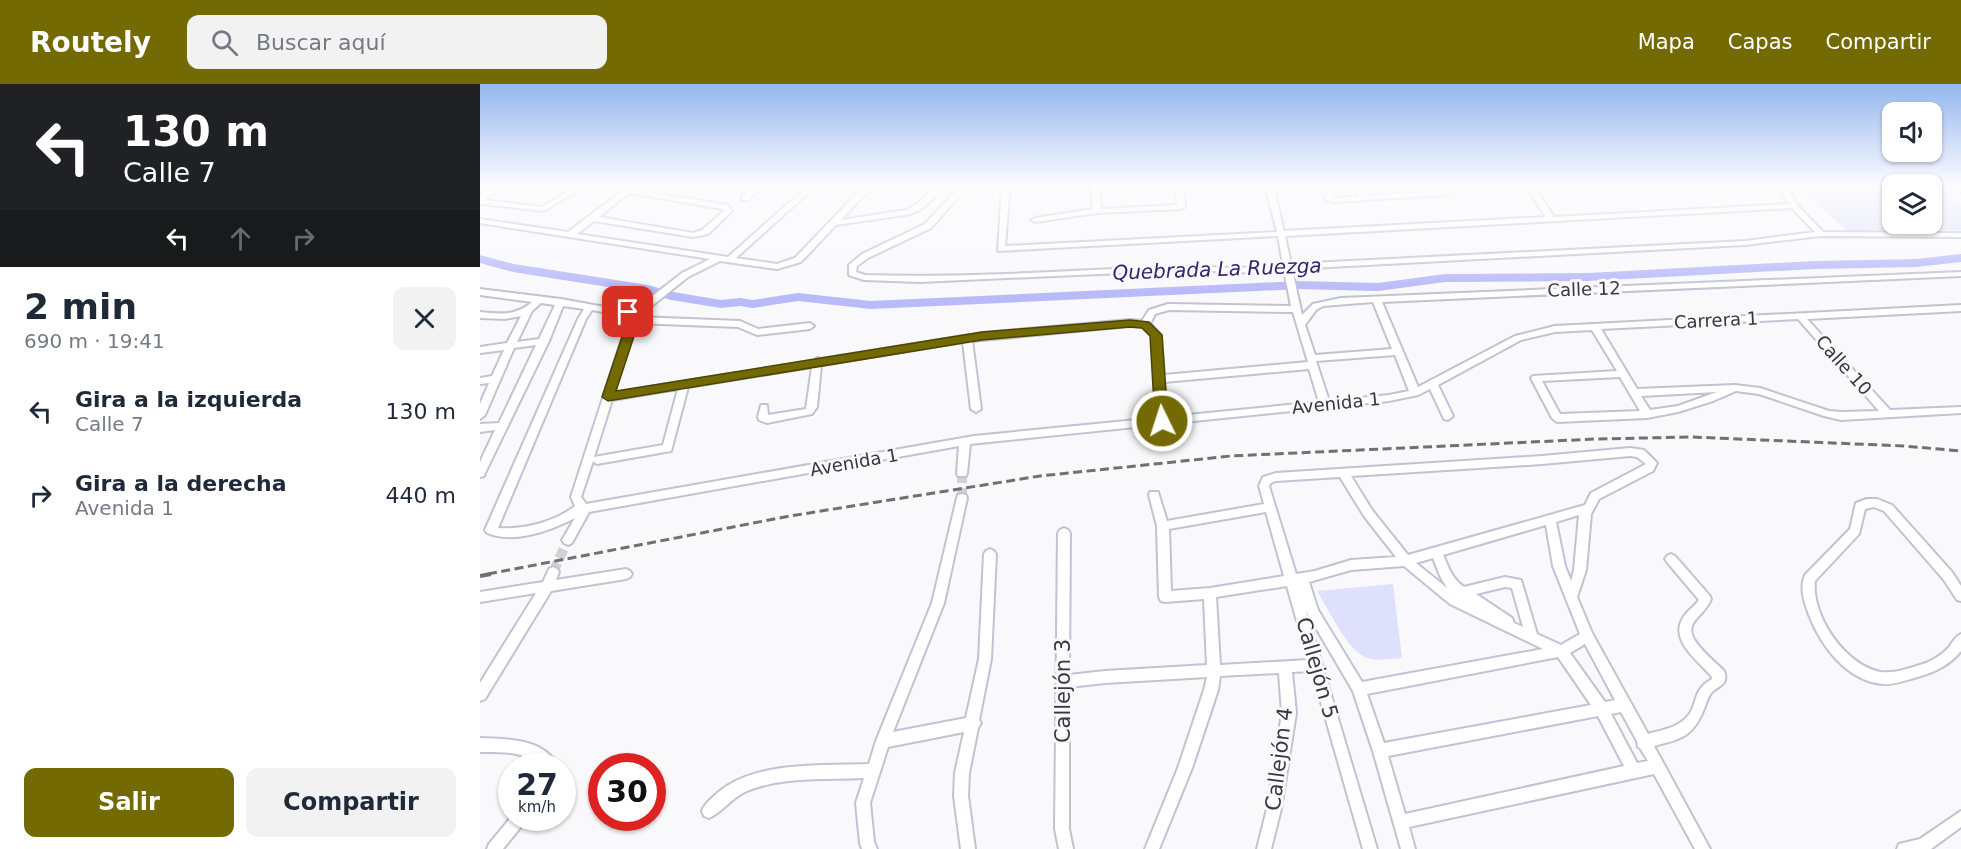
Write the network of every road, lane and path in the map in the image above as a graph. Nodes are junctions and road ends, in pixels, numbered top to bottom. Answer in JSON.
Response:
{"nodes":[{"id":1,"x":480,"y":221,"type":"edge"},
{"id":2,"x":588,"y":221,"type":"edge"},
{"id":3,"x":608,"y":221,"type":"edge"},
{"id":4,"x":718,"y":221,"type":"edge"},
{"id":5,"x":773,"y":221,"type":"edge"},
{"id":6,"x":835,"y":221,"type":"edge"},
{"id":7,"x":849,"y":221,"type":"edge"},
{"id":8,"x":933,"y":221,"type":"edge"},
{"id":9,"x":1003,"y":221,"type":"edge"},
{"id":10,"x":1278,"y":221,"type":"edge"},
{"id":11,"x":1538,"y":221,"type":"edge"},
{"id":12,"x":1808,"y":221,"type":"edge"},
{"id":13,"x":833,"y":223,"type":"junction"},
{"id":14,"x":571,"y":234,"type":"junction"},
{"id":15,"x":1281,"y":234,"type":"junction"},
{"id":16,"x":1821,"y":234,"type":"junction"},
{"id":17,"x":1961,"y":235,"type":"edge"},
{"id":18,"x":719,"y":258,"type":"junction"},
{"id":19,"x":729,"y":260,"type":"junction"},
{"id":20,"x":1288,"y":270,"type":"junction"},
{"id":21,"x":1961,"y":274,"type":"edge"},
{"id":22,"x":480,"y":292,"type":"edge"},
{"id":23,"x":1376,"y":299,"type":"junction"},
{"id":24,"x":539,"y":300,"type":"junction"},
{"id":25,"x":561,"y":302,"type":"junction"},
{"id":26,"x":590,"y":307,"type":"junction"},
{"id":27,"x":1295,"y":307,"type":"junction"},
{"id":28,"x":1961,"y":308,"type":"edge"},
{"id":29,"x":528,"y":312,"type":"junction"},
{"id":30,"x":480,"y":315,"type":"edge"},
{"id":31,"x":1800,"y":316,"type":"junction"},
{"id":32,"x":634,"y":318,"type":"junction"},
{"id":33,"x":1145,"y":324,"type":"junction"},
{"id":34,"x":1301,"y":325,"type":"junction"},
{"id":35,"x":810,"y":326,"type":"dead end"},
{"id":36,"x":1595,"y":327,"type":"junction"},
{"id":37,"x":967,"y":339,"type":"junction"},
{"id":38,"x":544,"y":341,"type":"junction"},
{"id":39,"x":510,"y":346,"type":"junction"},
{"id":40,"x":480,"y":350,"type":"edge"},
{"id":41,"x":1398,"y":352,"type":"junction"},
{"id":42,"x":1477,"y":359,"type":"joint"},
{"id":43,"x":817,"y":361,"type":"junction"},
{"id":44,"x":1313,"y":361,"type":"junction"},
{"id":45,"x":1623,"y":374,"type":"junction"},
{"id":46,"x":495,"y":379,"type":"junction"},
{"id":47,"x":1159,"y":379,"type":"junction"},
{"id":48,"x":480,"y":381,"type":"edge"},
{"id":49,"x":684,"y":384,"type":"junction"},
{"id":50,"x":1433,"y":385,"type":"junction"},
{"id":51,"x":1735,"y":388,"type":"junction"},
{"id":52,"x":1415,"y":393,"type":"junction"},
{"id":53,"x":1634,"y":393,"type":"junction"},
{"id":54,"x":608,"y":397,"type":"junction"},
{"id":55,"x":1325,"y":405,"type":"junction"},
{"id":56,"x":764,"y":407,"type":"dead end"},
{"id":57,"x":976,"y":410,"type":"dead end"},
{"id":58,"x":1961,"y":410,"type":"edge"},
{"id":59,"x":1647,"y":414,"type":"junction"},
{"id":60,"x":1888,"y":414,"type":"junction"},
{"id":61,"x":480,"y":415,"type":"edge"},
{"id":62,"x":1448,"y":416,"type":"dead end"},
{"id":63,"x":1162,"y":421,"type":"junction"},
{"id":64,"x":504,"y":426,"type":"junction"},
{"id":65,"x":480,"y":428,"type":"edge"},
{"id":66,"x":965,"y":442,"type":"junction"},
{"id":67,"x":597,"y":460,"type":"dead end"},
{"id":68,"x":1343,"y":472,"type":"junction"},
{"id":69,"x":480,"y":473,"type":"edge"},
{"id":70,"x":962,"y":473,"type":"tunnel mouth"},
{"id":71,"x":1154,"y":495,"type":"dead end"},
{"id":72,"x":962,"y":498,"type":"tunnel mouth"},
{"id":73,"x":1271,"y":507,"type":"junction"},
{"id":74,"x":583,"y":508,"type":"junction"},
{"id":75,"x":1588,"y":508,"type":"junction"},
{"id":76,"x":1550,"y":519,"type":"junction"},
{"id":77,"x":1163,"y":526,"type":"junction"},
{"id":78,"x":1064,"y":533,"type":"dead end"},
{"id":79,"x":568,"y":540,"type":"tunnel mouth"},
{"id":80,"x":1437,"y":553,"type":"junction"},
{"id":81,"x":990,"y":554,"type":"dead end"},
{"id":82,"x":1671,"y":559,"type":"dead end"},
{"id":83,"x":1406,"y":561,"type":"junction"},
{"id":84,"x":553,"y":572,"type":"tunnel mouth"},
{"id":85,"x":626,"y":574,"type":"dead end"},
{"id":86,"x":1296,"y":578,"type":"junction"},
{"id":87,"x":548,"y":585,"type":"junction"},
{"id":88,"x":1451,"y":589,"type":"junction"},
{"id":89,"x":1210,"y":593,"type":"junction"},
{"id":90,"x":1961,"y":596,"type":"edge"},
{"id":91,"x":480,"y":597,"type":"edge"},
{"id":92,"x":1570,"y":597,"type":"junction"},
{"id":93,"x":1487,"y":613,"type":"junction"},
{"id":94,"x":1587,"y":636,"type":"junction"},
{"id":95,"x":1532,"y":638,"type":"junction"},
{"id":96,"x":1961,"y":640,"type":"edge"},
{"id":97,"x":1561,"y":651,"type":"junction"},
{"id":98,"x":1317,"y":665,"type":"junction"},
{"id":99,"x":1285,"y":668,"type":"junction"},
{"id":100,"x":1214,"y":671,"type":"junction"},
{"id":101,"x":1063,"y":682,"type":"junction"},
{"id":102,"x":1359,"y":689,"type":"junction"},
{"id":103,"x":480,"y":695,"type":"edge"},
{"id":104,"x":1623,"y":705,"type":"junction"},
{"id":105,"x":1601,"y":708,"type":"junction"},
{"id":106,"x":974,"y":723,"type":"junction"},
{"id":107,"x":883,"y":741,"type":"junction"},
{"id":108,"x":1643,"y":742,"type":"junction"},
{"id":109,"x":480,"y":745,"type":"edge"},
{"id":110,"x":1380,"y":751,"type":"junction"},
{"id":111,"x":531,"y":753,"type":"edge"},
{"id":112,"x":1657,"y":766,"type":"junction"},
{"id":113,"x":872,"y":771,"type":"junction"},
{"id":114,"x":1634,"y":771,"type":"junction"},
{"id":115,"x":709,"y":811,"type":"dead end"},
{"id":116,"x":1961,"y":818,"type":"edge"},
{"id":117,"x":1401,"y":822,"type":"junction"},
{"id":118,"x":509,"y":831,"type":"edge"},
{"id":119,"x":865,"y":847,"type":"edge"},
{"id":120,"x":494,"y":849,"type":"edge"},
{"id":121,"x":968,"y":849,"type":"edge"},
{"id":122,"x":1066,"y":849,"type":"edge"},
{"id":123,"x":1152,"y":849,"type":"edge"},
{"id":124,"x":1264,"y":849,"type":"edge"},
{"id":125,"x":1370,"y":849,"type":"edge"},
{"id":126,"x":1408,"y":849,"type":"edge"},
{"id":127,"x":1703,"y":849,"type":"edge"},
{"id":128,"x":1904,"y":849,"type":"edge"}],
"edges":[{"from":1,"to":14,"type":"street"},
{"from":2,"to":14,"type":"street"},
{"from":3,"to":4,"type":"street"},
{"from":5,"to":19,"type":"street"},
{"from":6,"to":13,"type":"street"},
{"from":7,"to":13,"type":"street"},
{"from":8,"to":20,"type":"street"},
{"from":9,"to":15,"type":"street"},
{"from":10,"to":15,"type":"street"},
{"from":11,"to":15,"type":"street"},
{"from":12,"to":16,"type":"street"},
{"from":13,"to":19,"type":"street"},
{"from":14,"to":18,"type":"street"},
{"from":15,"to":20,"type":"street"},
{"from":16,"to":17,"type":"street"},
{"from":16,"to":20,"type":"street"},
{"from":18,"to":19,"type":"street"},
{"from":18,"to":32,"type":"street"},
{"from":20,"to":27,"type":"street"},
{"from":21,"to":23,"type":"street","name":"Calle 12"},
{"from":22,"to":24,"type":"street"},
{"from":23,"to":34,"type":"street","name":"Calle 12"},
{"from":23,"to":41,"type":"street"},
{"from":24,"to":25,"type":"street"},
{"from":24,"to":29,"type":"street"},
{"from":25,"to":26,"type":"street"},
{"from":25,"to":38,"type":"street"},
{"from":26,"to":32,"type":"street"},
{"from":26,"to":74,"type":"street"},
{"from":27,"to":33,"type":"street"},
{"from":27,"to":34,"type":"street"},
{"from":28,"to":31,"type":"street","name":"Carrera 1"},
{"from":29,"to":30,"type":"street"},
{"from":29,"to":39,"type":"street"},
{"from":31,"to":36,"type":"street","name":"Carrera 1"},
{"from":31,"to":60,"type":"street","name":"Calle 10"},
{"from":32,"to":35,"type":"street"},
{"from":32,"to":54,"type":"street"},
{"from":33,"to":37,"type":"street"},
{"from":33,"to":47,"type":"street"},
{"from":34,"to":44,"type":"street"},
{"from":36,"to":42,"type":"street","name":"Carrera 1"},
{"from":36,"to":45,"type":"street"},
{"from":37,"to":43,"type":"street"},
{"from":37,"to":57,"type":"street"},
{"from":38,"to":39,"type":"street"},
{"from":38,"to":64,"type":"street"},
{"from":39,"to":40,"type":"street"},
{"from":39,"to":46,"type":"street"},
{"from":41,"to":44,"type":"street"},
{"from":41,"to":52,"type":"street"},
{"from":42,"to":50,"type":"street","name":"Avenida 1"},
{"from":43,"to":49,"type":"street"},
{"from":43,"to":56,"type":"street"},
{"from":44,"to":47,"type":"street"},
{"from":44,"to":55,"type":"street"},
{"from":45,"to":53,"type":"street"},
{"from":45,"to":59,"type":"street"},
{"from":46,"to":48,"type":"street"},
{"from":46,"to":61,"type":"street"},
{"from":47,"to":63,"type":"street"},
{"from":49,"to":54,"type":"street"},
{"from":49,"to":67,"type":"street"},
{"from":50,"to":52,"type":"street","name":"Avenida 1"},
{"from":50,"to":62,"type":"street"},
{"from":51,"to":53,"type":"street"},
{"from":51,"to":59,"type":"street"},
{"from":51,"to":60,"type":"street"},
{"from":52,"to":55,"type":"street","name":"Avenida 1"},
{"from":53,"to":59,"type":"street"},
{"from":54,"to":74,"type":"street"},
{"from":55,"to":63,"type":"street","name":"Avenida 1"},
{"from":58,"to":60,"type":"street"},
{"from":63,"to":66,"type":"street","name":"Avenida 1"},
{"from":64,"to":65,"type":"street"},
{"from":64,"to":69,"type":"street"},
{"from":66,"to":70,"type":"street"},
{"from":66,"to":74,"type":"street","name":"Avenida 1"},
{"from":68,"to":73,"type":"street","name":"Callejón 5"},
{"from":68,"to":75,"type":"street"},
{"from":68,"to":83,"type":"street"},
{"from":71,"to":77,"type":"street"},
{"from":72,"to":107,"type":"street"},
{"from":73,"to":77,"type":"street"},
{"from":73,"to":86,"type":"street","name":"Callejón 5"},
{"from":74,"to":79,"type":"street"},
{"from":75,"to":76,"type":"street"},
{"from":75,"to":92,"type":"street"},
{"from":76,"to":80,"type":"street"},
{"from":76,"to":92,"type":"street"},
{"from":77,"to":89,"type":"street"},
{"from":78,"to":101,"type":"street","name":"Callejón 3"},
{"from":80,"to":83,"type":"street"},
{"from":80,"to":88,"type":"street"},
{"from":81,"to":106,"type":"street"},
{"from":82,"to":108,"type":"street"},
{"from":83,"to":86,"type":"street"},
{"from":83,"to":88,"type":"street"},
{"from":84,"to":87,"type":"street"},
{"from":85,"to":87,"type":"street"},
{"from":86,"to":89,"type":"street"},
{"from":86,"to":98,"type":"street","name":"Callejón 5"},
{"from":86,"to":102,"type":"street"},
{"from":87,"to":91,"type":"street"},
{"from":87,"to":103,"type":"street"},
{"from":88,"to":93,"type":"street"},
{"from":88,"to":93,"type":"street"},
{"from":88,"to":95,"type":"street"},
{"from":89,"to":100,"type":"street"},
{"from":90,"to":96,"type":"street"},
{"from":92,"to":94,"type":"street"},
{"from":93,"to":95,"type":"street"},
{"from":94,"to":97,"type":"street"},
{"from":94,"to":104,"type":"street"},
{"from":95,"to":97,"type":"street"},
{"from":97,"to":102,"type":"street"},
{"from":97,"to":105,"type":"street"},
{"from":98,"to":99,"type":"street"},
{"from":98,"to":125,"type":"street","name":"Callejón 5"},
{"from":99,"to":100,"type":"street"},
{"from":99,"to":124,"type":"street","name":"Callejón 4"},
{"from":100,"to":101,"type":"street"},
{"from":100,"to":123,"type":"street"},
{"from":101,"to":122,"type":"street","name":"Callejón 3"},
{"from":102,"to":110,"type":"street"},
{"from":104,"to":105,"type":"street"},
{"from":104,"to":108,"type":"street"},
{"from":105,"to":110,"type":"street"},
{"from":105,"to":114,"type":"street"},
{"from":106,"to":107,"type":"street"},
{"from":106,"to":121,"type":"street"},
{"from":107,"to":113,"type":"street"},
{"from":108,"to":112,"type":"street"},
{"from":109,"to":111,"type":"street"},
{"from":110,"to":117,"type":"street"},
{"from":112,"to":114,"type":"street"},
{"from":112,"to":127,"type":"street"},
{"from":113,"to":115,"type":"street"},
{"from":113,"to":119,"type":"street"},
{"from":114,"to":117,"type":"street"},
{"from":116,"to":128,"type":"street"},
{"from":117,"to":126,"type":"street"},
{"from":118,"to":120,"type":"street"}]}
